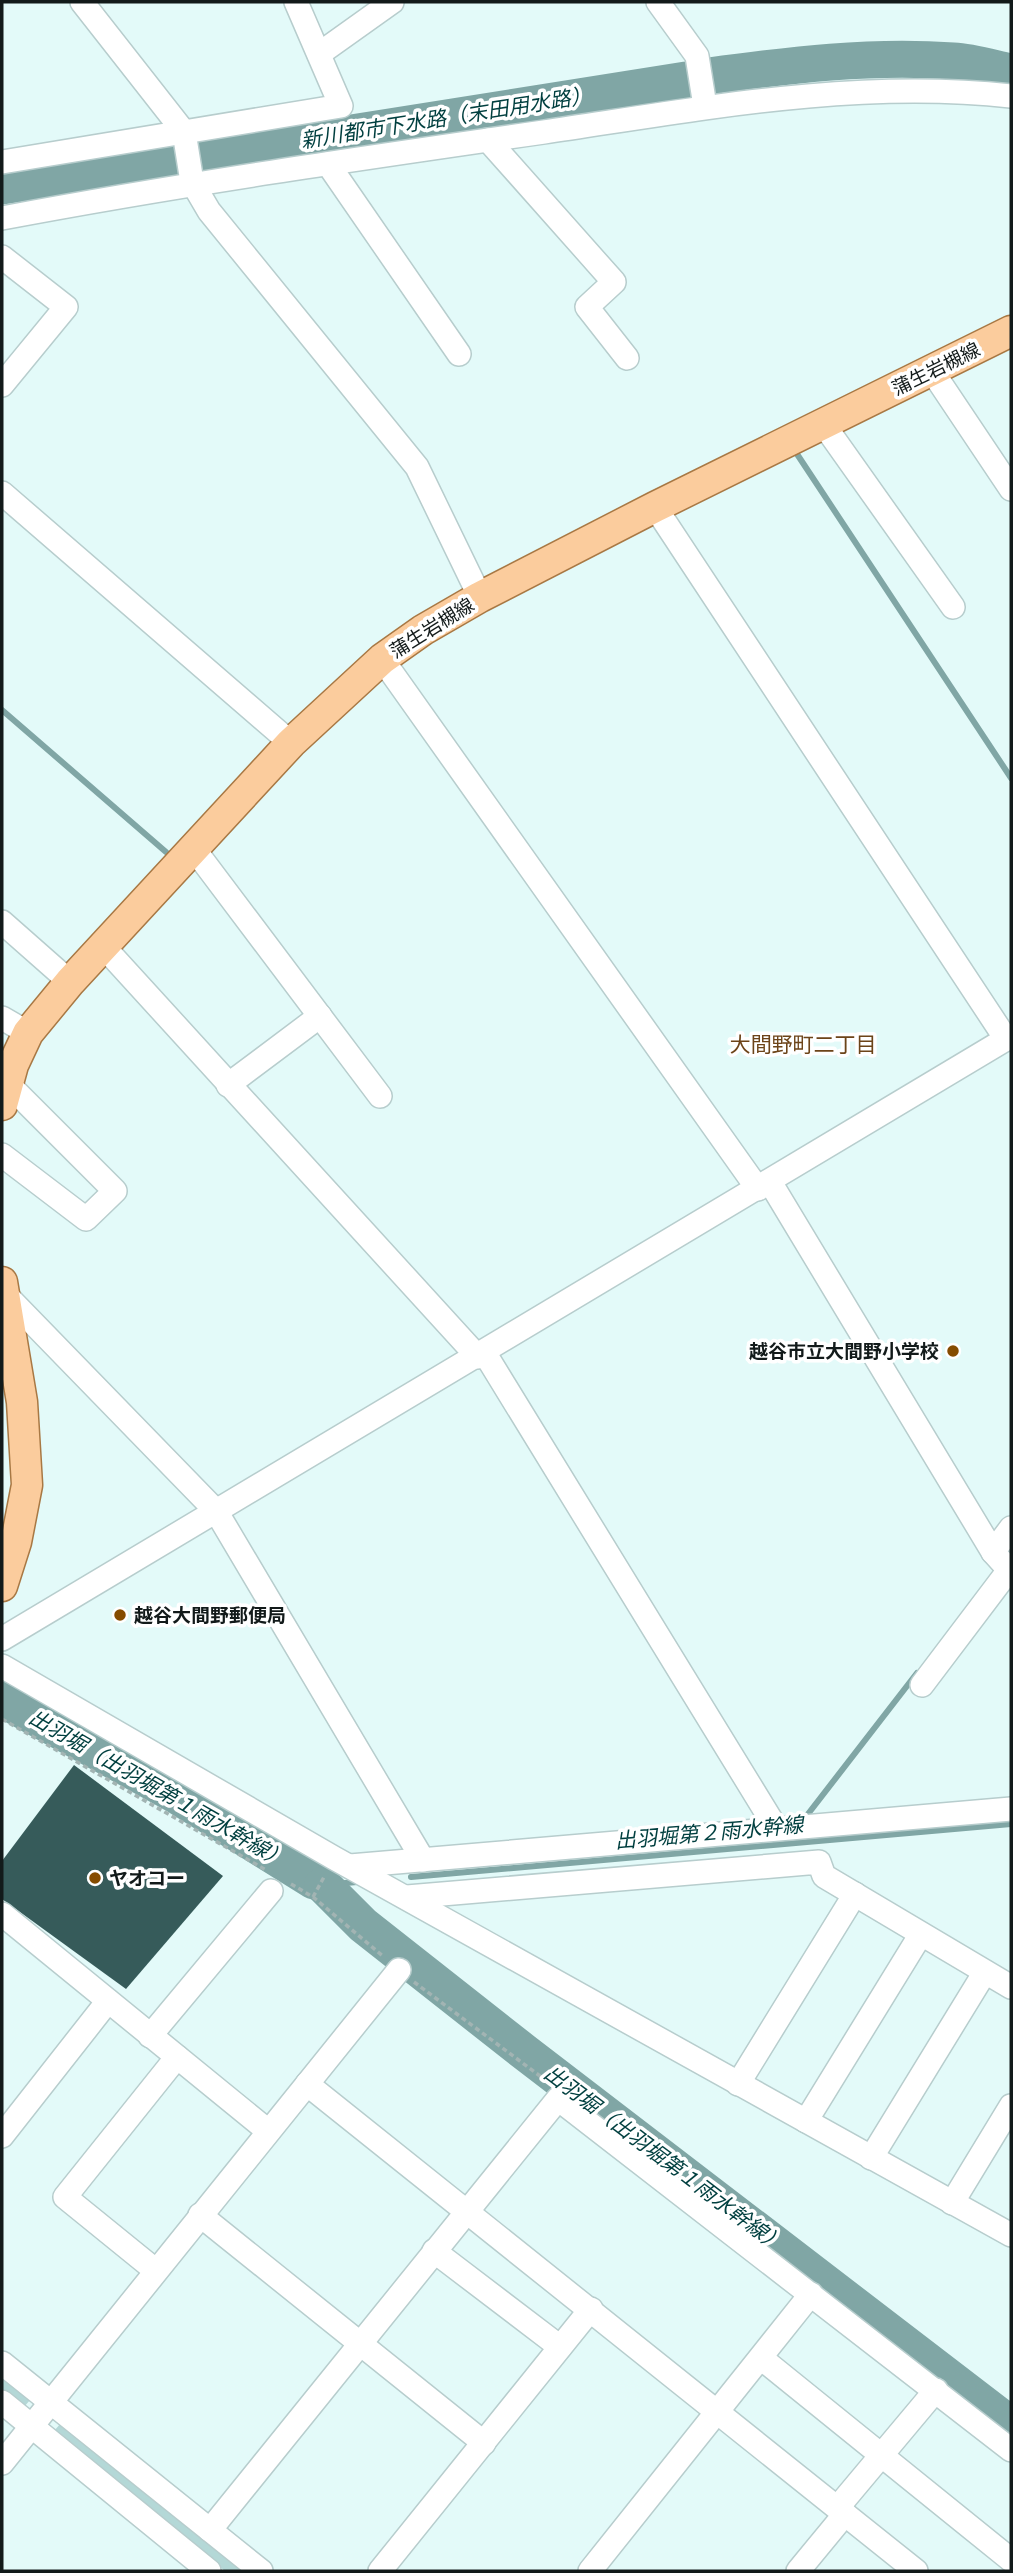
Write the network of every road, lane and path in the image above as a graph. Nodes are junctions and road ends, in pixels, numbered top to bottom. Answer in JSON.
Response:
{"nodes":[{"id":1,"x":82,"y":2,"type":"edge"},
{"id":2,"x":296,"y":2,"type":"edge"},
{"id":3,"x":392,"y":2,"type":"edge"},
{"id":4,"x":658,"y":2,"type":"edge"},
{"id":5,"x":318,"y":54,"type":"junction"},
{"id":6,"x":1011,"y":96,"type":"edge"},
{"id":7,"x":705,"y":106,"type":"junction"},
{"id":8,"x":184,"y":132,"type":"junction"},
{"id":9,"x":488,"y":140,"type":"junction"},
{"id":10,"x":2,"y":162,"type":"edge"},
{"id":11,"x":328,"y":164,"type":"junction"},
{"id":12,"x":191,"y":183,"type":"junction"},
{"id":13,"x":2,"y":218,"type":"edge"},
{"id":14,"x":2,"y":257,"type":"edge"},
{"id":15,"x":1011,"y":331,"type":"edge"},
{"id":16,"x":459,"y":354,"type":"dead end"},
{"id":17,"x":626,"y":358,"type":"dead end"},
{"id":18,"x":932,"y":371,"type":"junction"},
{"id":19,"x":3,"y":379,"type":"edge"},
{"id":20,"x":824,"y":425,"type":"junction"},
{"id":21,"x":1011,"y":489,"type":"edge"},
{"id":22,"x":2,"y":493,"type":"edge"},
{"id":23,"x":654,"y":507,"type":"junction"},
{"id":24,"x":481,"y":597,"type":"junction"},
{"id":25,"x":953,"y":607,"type":"dead end"},
{"id":26,"x":382,"y":659,"type":"junction"},
{"id":27,"x":291,"y":743,"type":"junction"},
{"id":28,"x":194,"y":849,"type":"junction"},
{"id":29,"x":2,"y":922,"type":"edge"},
{"id":30,"x":103,"y":946,"type":"junction"},
{"id":31,"x":70,"y":982,"type":"junction"},
{"id":32,"x":320,"y":1016,"type":"junction"},
{"id":33,"x":2,"y":1018,"type":"edge"},
{"id":34,"x":28,"y":1033,"type":"junction"},
{"id":35,"x":1009,"y":1038,"type":"edge"},
{"id":36,"x":228,"y":1085,"type":"junction"},
{"id":37,"x":5,"y":1094,"type":"edge"},
{"id":38,"x":380,"y":1096,"type":"dead end"},
{"id":39,"x":2,"y":1155,"type":"edge"},
{"id":40,"x":764,"y":1186,"type":"junction"},
{"id":41,"x":3,"y":1287,"type":"edge"},
{"id":42,"x":481,"y":1354,"type":"junction"},
{"id":43,"x":216,"y":1511,"type":"junction"},
{"id":44,"x":1011,"y":1528,"type":"edge"},
{"id":45,"x":993,"y":1552,"type":"junction"},
{"id":46,"x":1010,"y":1571,"type":"edge"},
{"id":47,"x":2,"y":1586,"type":"edge"},
{"id":48,"x":2,"y":1639,"type":"edge"},
{"id":49,"x":2,"y":1666,"type":"edge"},
{"id":50,"x":922,"y":1685,"type":"dead end"},
{"id":51,"x":2,"y":1719,"type":"edge"},
{"id":52,"x":1011,"y":1809,"type":"edge"},
{"id":53,"x":776,"y":1828,"type":"junction"},
{"id":54,"x":423,"y":1860,"type":"junction"},
{"id":55,"x":351,"y":1866,"type":"junction"},
{"id":56,"x":279,"y":1883,"type":"junction"},
{"id":57,"x":855,"y":1894,"type":"junction"},
{"id":58,"x":407,"y":1896,"type":"junction"},
{"id":59,"x":2,"y":1914,"type":"edge"},
{"id":60,"x":921,"y":1934,"type":"junction"},
{"id":61,"x":400,"y":1970,"type":"junction"},
{"id":62,"x":985,"y":1972,"type":"junction"},
{"id":63,"x":1011,"y":1987,"type":"edge"},
{"id":64,"x":108,"y":2001,"type":"junction"},
{"id":65,"x":150,"y":2036,"type":"junction"},
{"id":66,"x":177,"y":2057,"type":"junction"},
{"id":67,"x":307,"y":2084,"type":"junction"},
{"id":68,"x":738,"y":2084,"type":"junction"},
{"id":69,"x":558,"y":2099,"type":"junction"},
{"id":70,"x":1011,"y":2106,"type":"edge"},
{"id":71,"x":806,"y":2122,"type":"junction"},
{"id":72,"x":268,"y":2131,"type":"junction"},
{"id":73,"x":2,"y":2136,"type":"edge"},
{"id":74,"x":872,"y":2158,"type":"junction"},
{"id":75,"x":952,"y":2203,"type":"junction"},
{"id":76,"x":468,"y":2211,"type":"junction"},
{"id":77,"x":200,"y":2215,"type":"junction"},
{"id":78,"x":1011,"y":2235,"type":"edge"},
{"id":79,"x":434,"y":2251,"type":"junction"},
{"id":80,"x":155,"y":2270,"type":"junction"},
{"id":81,"x":811,"y":2294,"type":"junction"},
{"id":82,"x":591,"y":2309,"type":"junction"},
{"id":83,"x":361,"y":2343,"type":"junction"},
{"id":84,"x":561,"y":2347,"type":"junction"},
{"id":85,"x":761,"y":2358,"type":"junction"},
{"id":86,"x":2,"y":2363,"type":"edge"},
{"id":87,"x":936,"y":2390,"type":"junction"},
{"id":88,"x":2,"y":2402,"type":"edge"},
{"id":89,"x":50,"y":2403,"type":"junction"},
{"id":90,"x":718,"y":2411,"type":"junction"},
{"id":91,"x":32,"y":2426,"type":"junction"},
{"id":92,"x":484,"y":2443,"type":"junction"},
{"id":93,"x":1011,"y":2450,"type":"edge"},
{"id":94,"x":880,"y":2455,"type":"junction"},
{"id":95,"x":2,"y":2463,"type":"edge"},
{"id":96,"x":842,"y":2510,"type":"junction"},
{"id":97,"x":209,"y":2530,"type":"junction"},
{"id":98,"x":1011,"y":2560,"type":"edge"},
{"id":99,"x":184,"y":2564,"type":"edge"},
{"id":100,"x":209,"y":2571,"type":"edge"},
{"id":101,"x":261,"y":2571,"type":"edge"},
{"id":102,"x":380,"y":2571,"type":"edge"},
{"id":103,"x":590,"y":2571,"type":"edge"},
{"id":104,"x":798,"y":2571,"type":"edge"},
{"id":105,"x":916,"y":2571,"type":"edge"},
{"id":106,"x":1004,"y":2571,"type":"edge"}],
"edges":[{"from":1,"to":8,"type":"street"},
{"from":2,"to":5,"type":"street"},
{"from":3,"to":5,"type":"street"},
{"from":4,"to":7,"type":"street"},
{"from":5,"to":8,"type":"street"},
{"from":6,"to":7,"type":"street"},
{"from":7,"to":9,"type":"street"},
{"from":8,"to":10,"type":"street"},
{"from":8,"to":12,"type":"street"},
{"from":9,"to":11,"type":"street"},
{"from":9,"to":17,"type":"street"},
{"from":11,"to":12,"type":"street"},
{"from":11,"to":16,"type":"street"},
{"from":12,"to":13,"type":"street"},
{"from":12,"to":24,"type":"street"},
{"from":14,"to":19,"type":"street"},
{"from":15,"to":18,"type":"main road","name":"蒲生岩槻線"},
{"from":18,"to":20,"type":"main road","name":"蒲生岩槻線"},
{"from":18,"to":21,"type":"street"},
{"from":20,"to":23,"type":"main road","name":"蒲生岩槻線"},
{"from":20,"to":25,"type":"street"},
{"from":22,"to":27,"type":"street"},
{"from":23,"to":24,"type":"main road","name":"蒲生岩槻線"},
{"from":23,"to":35,"type":"street"},
{"from":24,"to":26,"type":"main road","name":"蒲生岩槻線"},
{"from":26,"to":27,"type":"main road","name":"蒲生岩槻線"},
{"from":26,"to":40,"type":"street"},
{"from":27,"to":28,"type":"main road","name":"蒲生岩槻線"},
{"from":28,"to":30,"type":"main road","name":"蒲生岩槻線"},
{"from":28,"to":32,"type":"street"},
{"from":29,"to":31,"type":"street"},
{"from":30,"to":31,"type":"main road","name":"蒲生岩槻線"},
{"from":30,"to":36,"type":"street"},
{"from":31,"to":34,"type":"main road","name":"蒲生岩槻線"},
{"from":32,"to":36,"type":"street"},
{"from":32,"to":38,"type":"street"},
{"from":33,"to":34,"type":"street"},
{"from":34,"to":37,"type":"main road","name":"蒲生岩槻線"},
{"from":35,"to":40,"type":"street"},
{"from":36,"to":42,"type":"street"},
{"from":37,"to":39,"type":"street"},
{"from":40,"to":42,"type":"street"},
{"from":40,"to":45,"type":"street"},
{"from":41,"to":43,"type":"street"},
{"from":41,"to":47,"type":"main road"},
{"from":42,"to":43,"type":"street"},
{"from":42,"to":53,"type":"street"},
{"from":43,"to":48,"type":"street"},
{"from":43,"to":54,"type":"street"},
{"from":44,"to":45,"type":"street"},
{"from":45,"to":46,"type":"street"},
{"from":46,"to":50,"type":"street"},
{"from":49,"to":55,"type":"street"},
{"from":51,"to":56,"type":"path"},
{"from":52,"to":53,"type":"street"},
{"from":53,"to":54,"type":"street"},
{"from":54,"to":55,"type":"street"},
{"from":55,"to":58,"type":"street"},
{"from":56,"to":61,"type":"path"},
{"from":56,"to":65,"type":"street"},
{"from":57,"to":58,"type":"street"},
{"from":57,"to":60,"type":"street"},
{"from":57,"to":68,"type":"street"},
{"from":58,"to":68,"type":"street"},
{"from":59,"to":64,"type":"street"},
{"from":60,"to":62,"type":"street"},
{"from":60,"to":71,"type":"street"},
{"from":61,"to":67,"type":"street"},
{"from":61,"to":69,"type":"path"},
{"from":62,"to":63,"type":"street"},
{"from":62,"to":74,"type":"street"},
{"from":64,"to":65,"type":"street"},
{"from":64,"to":73,"type":"street"},
{"from":65,"to":66,"type":"street"},
{"from":66,"to":72,"type":"street"},
{"from":66,"to":80,"type":"street"},
{"from":67,"to":72,"type":"street"},
{"from":67,"to":76,"type":"street"},
{"from":68,"to":71,"type":"street"},
{"from":69,"to":76,"type":"street"},
{"from":69,"to":81,"type":"street"},
{"from":70,"to":75,"type":"street"},
{"from":71,"to":74,"type":"street"},
{"from":72,"to":77,"type":"street"},
{"from":74,"to":75,"type":"street"},
{"from":75,"to":78,"type":"street"},
{"from":76,"to":79,"type":"street"},
{"from":76,"to":82,"type":"street"},
{"from":77,"to":80,"type":"street"},
{"from":77,"to":83,"type":"street"},
{"from":79,"to":83,"type":"street"},
{"from":79,"to":84,"type":"street"},
{"from":80,"to":89,"type":"street"},
{"from":81,"to":85,"type":"street"},
{"from":81,"to":87,"type":"street"},
{"from":82,"to":84,"type":"street"},
{"from":82,"to":90,"type":"street"},
{"from":83,"to":92,"type":"street"},
{"from":83,"to":97,"type":"street"},
{"from":84,"to":92,"type":"street"},
{"from":85,"to":90,"type":"street"},
{"from":85,"to":94,"type":"street"},
{"from":86,"to":89,"type":"street"},
{"from":87,"to":93,"type":"street"},
{"from":87,"to":94,"type":"street"},
{"from":88,"to":91,"type":"street"},
{"from":89,"to":91,"type":"street"},
{"from":89,"to":97,"type":"street"},
{"from":90,"to":96,"type":"street"},
{"from":90,"to":103,"type":"street"},
{"from":91,"to":95,"type":"street"},
{"from":91,"to":99,"type":"street"},
{"from":92,"to":102,"type":"street"},
{"from":94,"to":96,"type":"street"},
{"from":94,"to":98,"type":"street"},
{"from":96,"to":104,"type":"street"},
{"from":96,"to":105,"type":"street"},
{"from":97,"to":101,"type":"street"},
{"from":98,"to":106,"type":"street"},
{"from":99,"to":100,"type":"street"}]}
